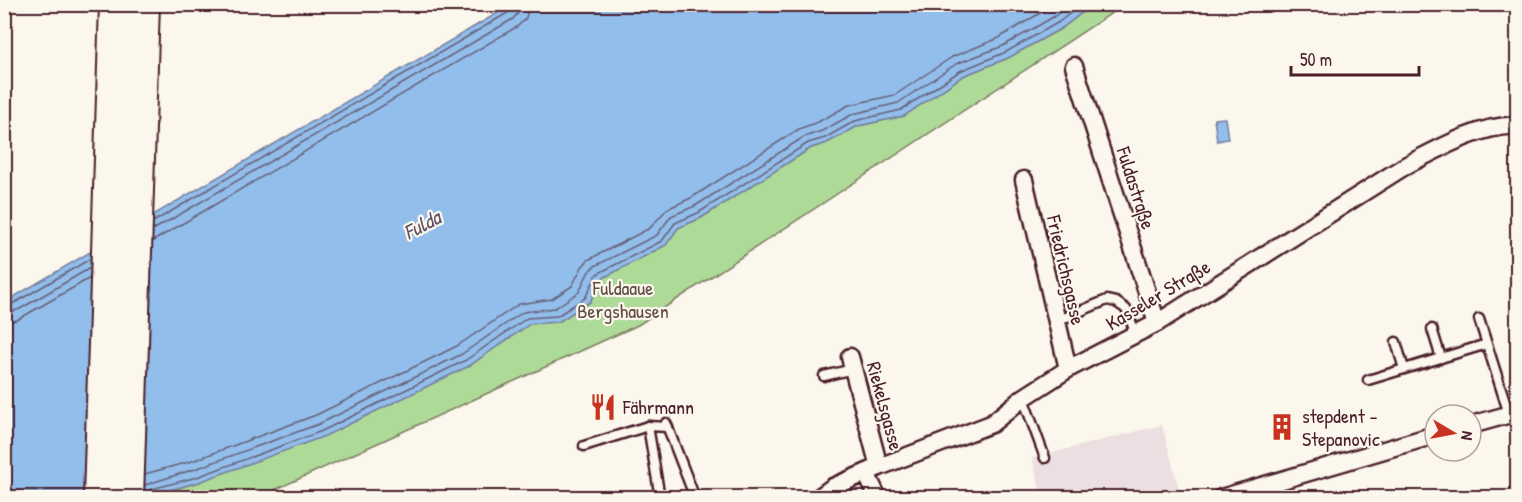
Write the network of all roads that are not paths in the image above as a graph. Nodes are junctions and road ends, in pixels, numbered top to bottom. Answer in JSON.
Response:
{"nodes":[{"id":1,"x":115,"y":4,"type":"edge"},
{"id":2,"x":144,"y":4,"type":"edge"},
{"id":3,"x":1074,"y":66,"type":"dead end"},
{"id":4,"x":1518,"y":126,"type":"edge"},
{"id":5,"x":1024,"y":180,"type":"dead end"},
{"id":6,"x":1479,"y":319,"type":"dead end"},
{"id":7,"x":1057,"y":321,"type":"junction"},
{"id":8,"x":1157,"y":323,"type":"junction"},
{"id":9,"x":1432,"y":329,"type":"dead end"},
{"id":10,"x":1136,"y":335,"type":"junction"},
{"id":11,"x":1396,"y":342,"type":"dead end"},
{"id":12,"x":1487,"y":344,"type":"junction"},
{"id":13,"x":1441,"y":358,"type":"junction"},
{"id":14,"x":851,"y":363,"type":"joint"},
{"id":15,"x":1068,"y":369,"type":"junction"},
{"id":16,"x":1404,"y":369,"type":"junction"},
{"id":17,"x":824,"y":376,"type":"dead end"},
{"id":18,"x":1368,"y":380,"type":"dead end"},
{"id":19,"x":1023,"y":398,"type":"junction"},
{"id":20,"x":1513,"y":413,"type":"edge"},
{"id":21,"x":1483,"y":422,"type":"edge"},
{"id":22,"x":648,"y":426,"type":"junction"},
{"id":23,"x":1423,"y":439,"type":"edge"},
{"id":24,"x":584,"y":446,"type":"dead end"},
{"id":25,"x":1045,"y":458,"type":"dead end"},
{"id":26,"x":872,"y":470,"type":"junction"},
{"id":27,"x":99,"y":498,"type":"edge"},
{"id":28,"x":128,"y":498,"type":"edge"},
{"id":29,"x":660,"y":498,"type":"edge"},
{"id":30,"x":694,"y":498,"type":"edge"},
{"id":31,"x":818,"y":498,"type":"edge"},
{"id":32,"x":878,"y":498,"type":"edge"},
{"id":33,"x":1221,"y":498,"type":"edge"}],
"edges":[{"from":1,"to":27,"type":"highway"},
{"from":2,"to":28,"type":"highway"},
{"from":3,"to":8,"type":"street","name":"Fuldastraße"},
{"from":4,"to":8,"type":"street","name":"Kasseler Straße"},
{"from":5,"to":7,"type":"street","name":"Friedrichsgasse"},
{"from":6,"to":12,"type":"lane"},
{"from":7,"to":10,"type":"lane"},
{"from":7,"to":15,"type":"street","name":"Friedrichsgasse"},
{"from":8,"to":10,"type":"street","name":"Kasseler Straße"},
{"from":9,"to":13,"type":"lane"},
{"from":10,"to":15,"type":"street","name":"Kasseler Straße"},
{"from":11,"to":16,"type":"lane"},
{"from":12,"to":13,"type":"lane"},
{"from":12,"to":20,"type":"lane"},
{"from":13,"to":16,"type":"lane"},
{"from":14,"to":17,"type":"lane"},
{"from":14,"to":26,"type":"street","name":"Riekelsgasse"},
{"from":15,"to":19,"type":"street","name":"Kasseler Straße"},
{"from":16,"to":18,"type":"lane"},
{"from":19,"to":25,"type":"lane"},
{"from":19,"to":26,"type":"street","name":"Kasseler Straße"},
{"from":20,"to":21,"type":"street"},
{"from":22,"to":24,"type":"lane"},
{"from":22,"to":29,"type":"lane"},
{"from":22,"to":30,"type":"lane"},
{"from":23,"to":33,"type":"street"},
{"from":26,"to":31,"type":"street","name":"Kasseler Straße"},
{"from":26,"to":32,"type":"street","name":"Riekelsgasse"}]}
